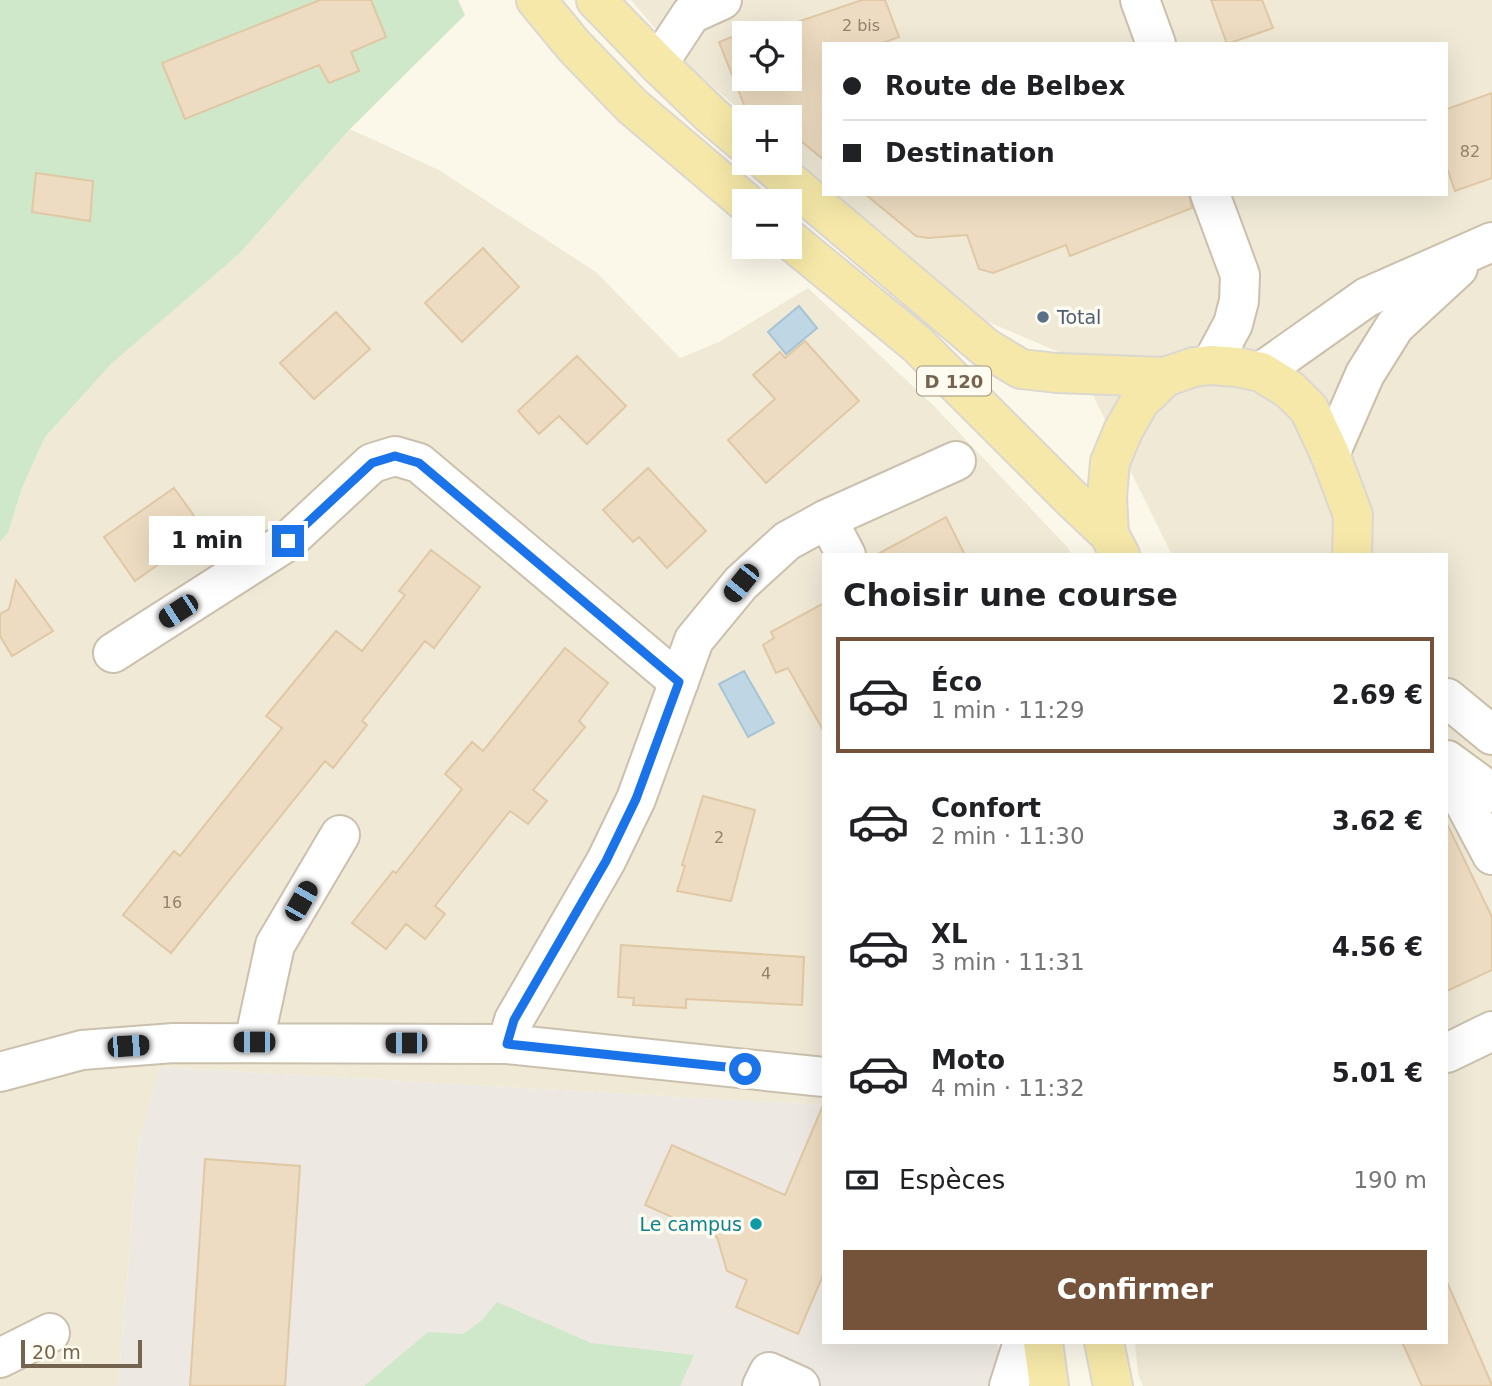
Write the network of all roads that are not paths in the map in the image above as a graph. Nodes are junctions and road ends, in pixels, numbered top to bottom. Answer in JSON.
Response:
{"nodes":[{"id":1,"x":536,"y":0,"type":"edge"},
{"id":2,"x":596,"y":0,"type":"edge"},
{"id":3,"x":722,"y":0,"type":"edge"},
{"id":4,"x":1140,"y":0,"type":"edge"},
{"id":5,"x":1155,"y":42,"type":"edge"},
{"id":6,"x":658,"y":64,"type":"junction"},
{"id":7,"x":732,"y":133,"type":"edge"},
{"id":8,"x":782,"y":175,"type":"edge"},
{"id":9,"x":732,"y":191,"type":"edge"},
{"id":10,"x":1211,"y":196,"type":"edge"},
{"id":11,"x":1487,"y":244,"type":"edge"},
{"id":12,"x":802,"y":250,"type":"edge"},
{"id":13,"x":1211,"y":365,"type":"junction"},
{"id":14,"x":1261,"y":372,"type":"junction"},
{"id":15,"x":1165,"y":377,"type":"junction"},
{"id":16,"x":1330,"y":454,"type":"junction"},
{"id":17,"x":956,"y":461,"type":"dead end"},
{"id":18,"x":827,"y":519,"type":"junction"},
{"id":19,"x":1115,"y":544,"type":"edge"},
{"id":20,"x":845,"y":553,"type":"edge"},
{"id":21,"x":1353,"y":553,"type":"edge"},
{"id":22,"x":113,"y":653,"type":"dead end"},
{"id":23,"x":679,"y":682,"type":"junction"},
{"id":24,"x":1448,"y":699,"type":"edge"},
{"id":25,"x":1492,"y":735,"type":"edge"},
{"id":26,"x":1448,"y":761,"type":"edge"},
{"id":27,"x":1448,"y":772,"type":"edge"},
{"id":28,"x":1492,"y":793,"type":"edge"},
{"id":29,"x":340,"y":835,"type":"dead end"},
{"id":30,"x":1492,"y":855,"type":"edge"},
{"id":31,"x":1492,"y":1031,"type":"edge"},
{"id":32,"x":254,"y":1042,"type":"junction"},
{"id":33,"x":507,"y":1044,"type":"junction"},
{"id":34,"x":1448,"y":1053,"type":"edge"},
{"id":35,"x":0,"y":1072,"type":"edge"},
{"id":36,"x":822,"y":1077,"type":"edge"},
{"id":37,"x":50,"y":1333,"type":"dead end"},
{"id":38,"x":1022,"y":1344,"type":"edge"},
{"id":39,"x":1042,"y":1344,"type":"edge"},
{"id":40,"x":1104,"y":1344,"type":"edge"},
{"id":41,"x":0,"y":1358,"type":"edge"},
{"id":42,"x":762,"y":1386,"type":"edge"},
{"id":43,"x":800,"y":1386,"type":"edge"},
{"id":44,"x":1009,"y":1386,"type":"edge"},
{"id":45,"x":1048,"y":1386,"type":"edge"},
{"id":46,"x":1113,"y":1386,"type":"edge"}],
"edges":[{"from":1,"to":9,"type":"main road"},
{"from":2,"to":6,"type":"main road"},
{"from":3,"to":6,"type":"street"},
{"from":4,"to":5,"type":"street"},
{"from":6,"to":7,"type":"main road"},
{"from":8,"to":15,"type":"main road","number":"D 120"},
{"from":10,"to":13,"type":"street"},
{"from":11,"to":14,"type":"street"},
{"from":11,"to":16,"type":"street"},
{"from":12,"to":19,"type":"main road","number":"D 120"},
{"from":13,"to":14,"type":"main road"},
{"from":13,"to":15,"type":"main road"},
{"from":14,"to":16,"type":"main road"},
{"from":15,"to":19,"type":"main road"},
{"from":16,"to":21,"type":"main road"},
{"from":17,"to":18,"type":"street"},
{"from":18,"to":20,"type":"street"},
{"from":18,"to":23,"type":"street"},
{"from":22,"to":23,"type":"street"},
{"from":23,"to":33,"type":"street"},
{"from":24,"to":25,"type":"street"},
{"from":26,"to":28,"type":"street"},
{"from":27,"to":30,"type":"street"},
{"from":29,"to":32,"type":"street"},
{"from":31,"to":34,"type":"street"},
{"from":32,"to":33,"type":"street"},
{"from":32,"to":35,"type":"street"},
{"from":33,"to":36,"type":"street"},
{"from":37,"to":41,"type":"street"},
{"from":38,"to":44,"type":"street"},
{"from":39,"to":45,"type":"main road"},
{"from":40,"to":46,"type":"main road"},
{"from":42,"to":43,"type":"street"}]}
